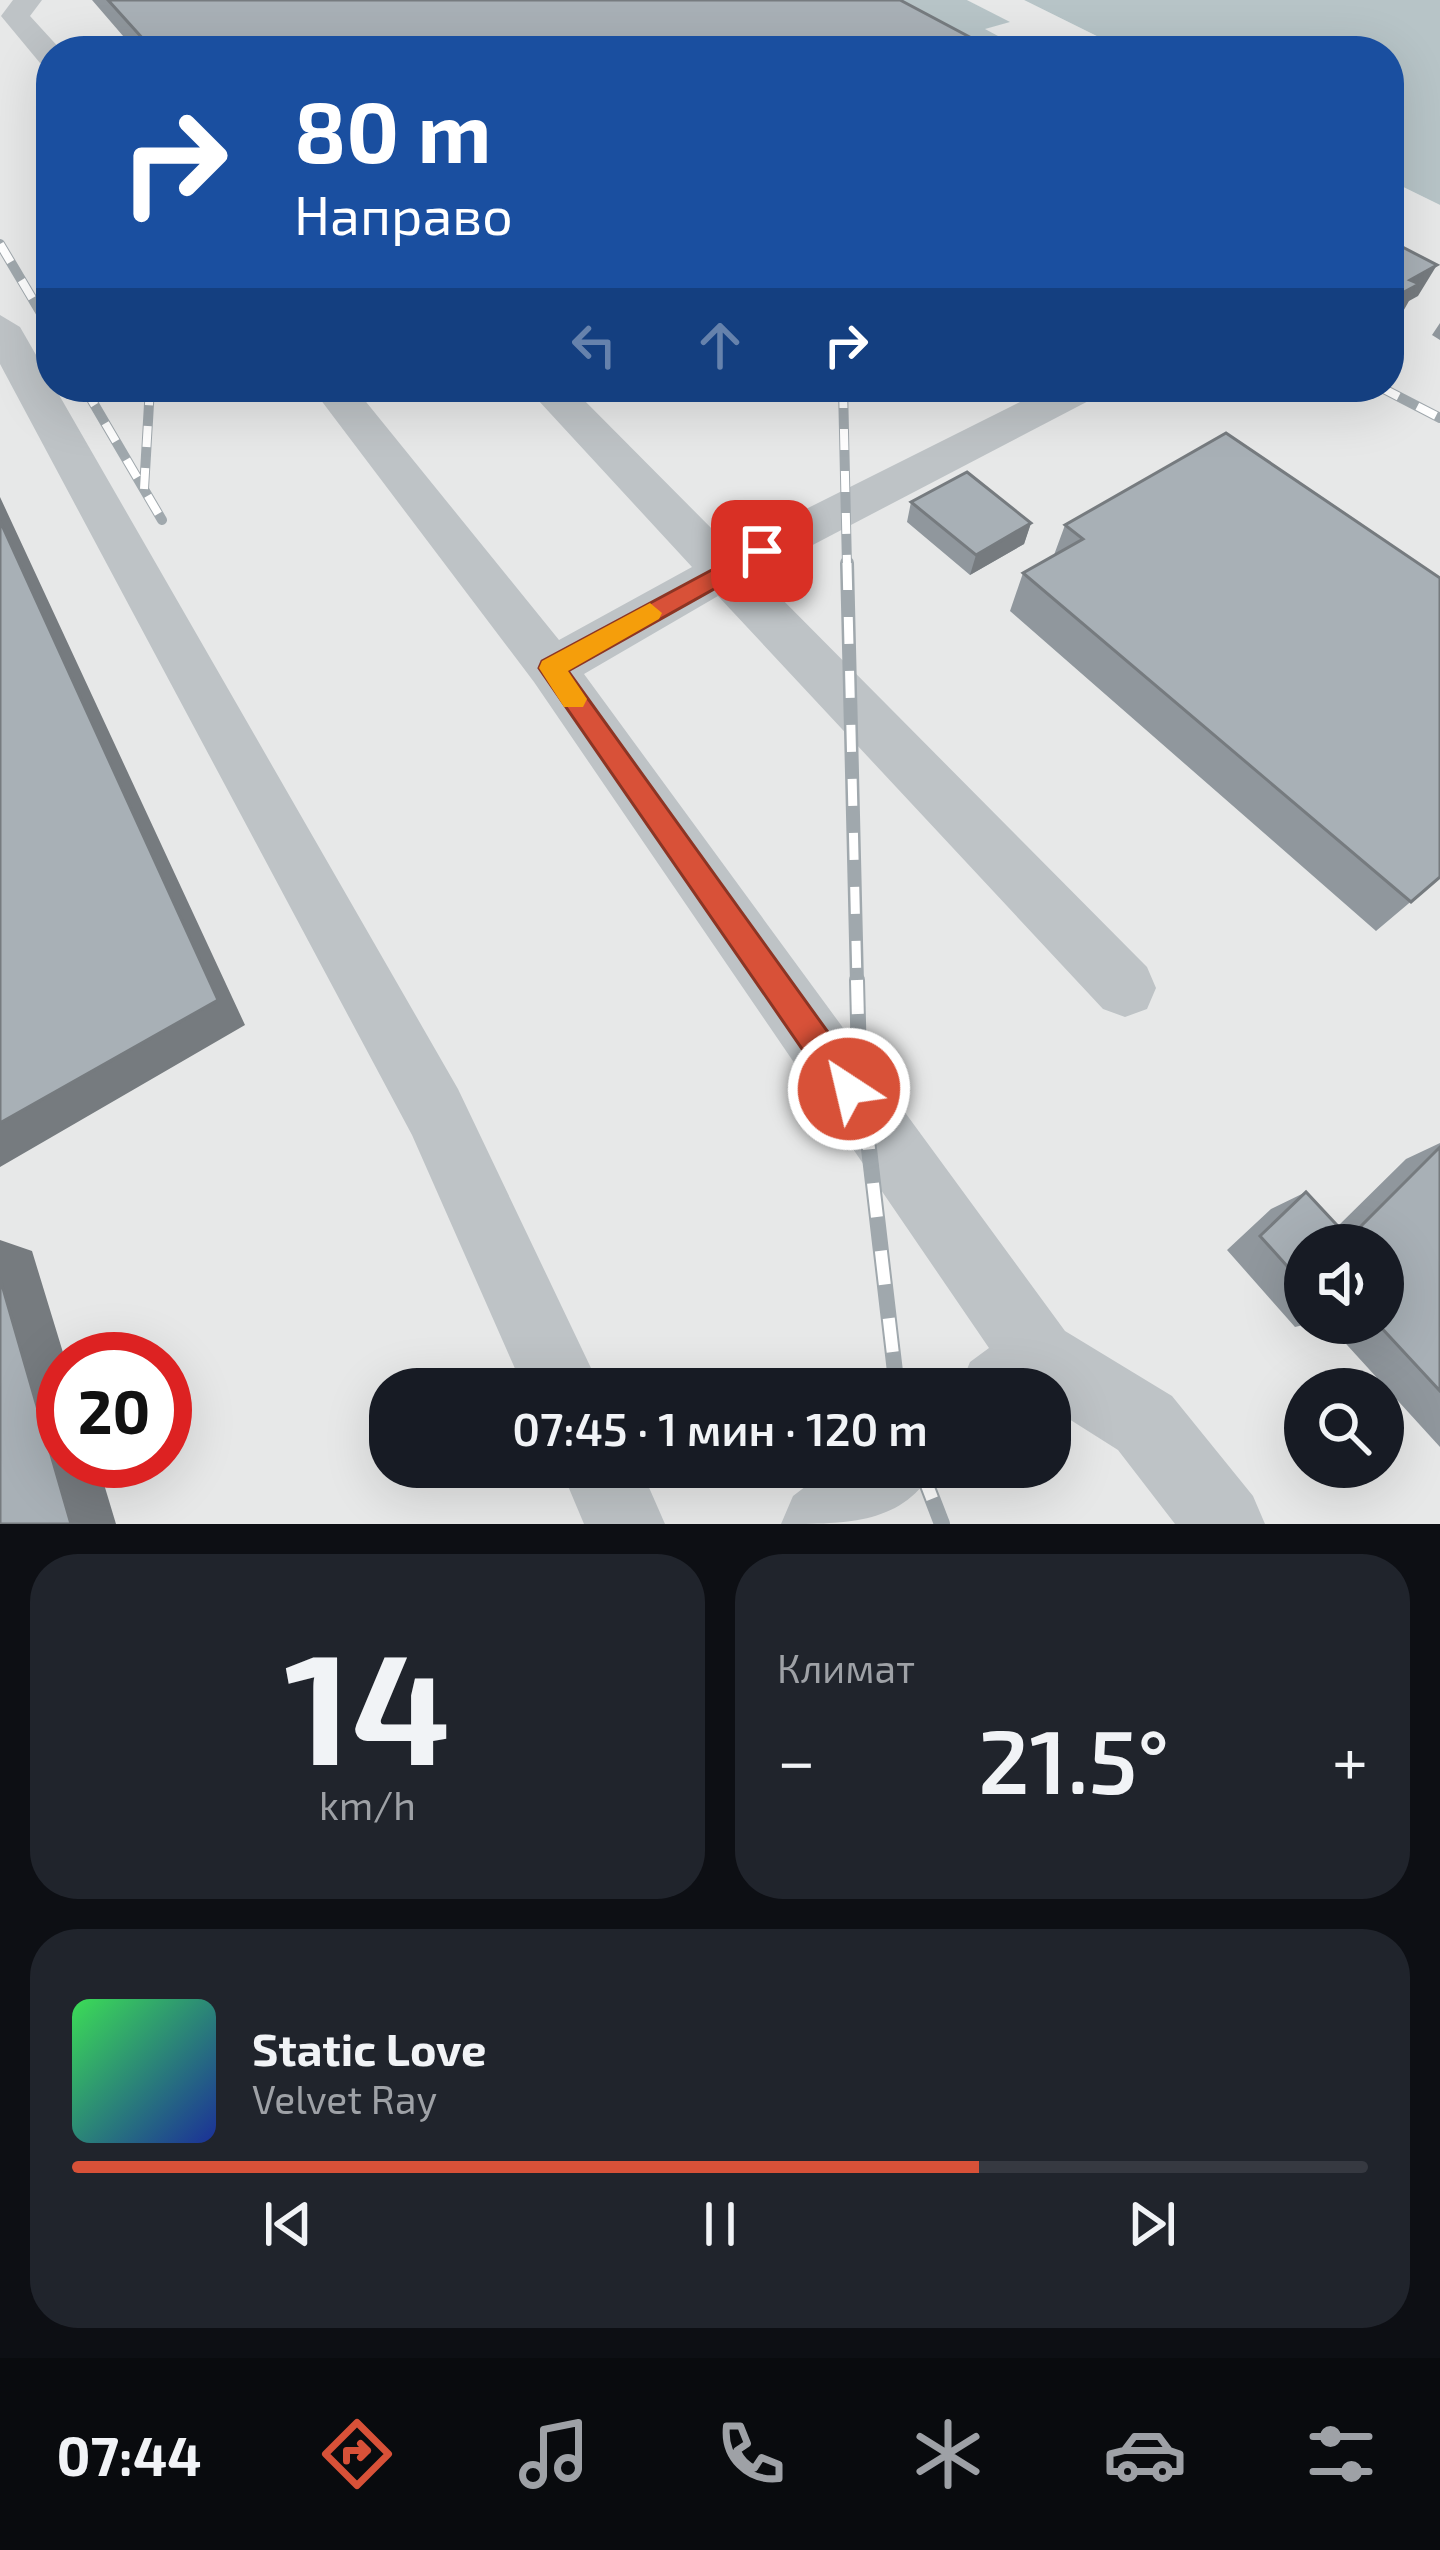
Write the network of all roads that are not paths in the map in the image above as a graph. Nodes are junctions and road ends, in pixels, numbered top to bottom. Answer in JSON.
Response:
{"nodes":[{"id":1,"x":28,"y":0,"type":"edge"},
{"id":2,"x":36,"y":40,"type":"edge"},
{"id":3,"x":0,"y":328,"type":"edge"},
{"id":4,"x":36,"y":393,"type":"edge"},
{"id":5,"x":41,"y":402,"type":"edge"},
{"id":6,"x":344,"y":402,"type":"edge"},
{"id":7,"x":561,"y":402,"type":"edge"},
{"id":8,"x":1054,"y":402,"type":"edge"},
{"id":9,"x":723,"y":571,"type":"junction"},
{"id":10,"x":551,"y":668,"type":"junction"},
{"id":11,"x":1125,"y":988,"type":"dead end"},
{"id":12,"x":552,"y":1368,"type":"edge"},
{"id":13,"x":1015,"y":1368,"type":"edge"},
{"id":14,"x":1071,"y":1394,"type":"edge"},
{"id":15,"x":608,"y":1488,"type":"edge"},
{"id":16,"x":868,"y":1488,"type":"edge"},
{"id":17,"x":625,"y":1524,"type":"edge"},
{"id":18,"x":821,"y":1524,"type":"edge"},
{"id":19,"x":1225,"y":1524,"type":"edge"}],
"edges":[{"from":1,"to":2,"type":"lane"},
{"from":3,"to":4,"type":"lane"},
{"from":5,"to":12,"type":"lane"},
{"from":6,"to":10,"type":"lane"},
{"from":7,"to":9,"type":"lane"},
{"from":8,"to":9,"type":"lane"},
{"from":9,"to":10,"type":"lane"},
{"from":9,"to":11,"type":"lane"},
{"from":10,"to":13,"type":"lane"},
{"from":14,"to":19,"type":"lane"},
{"from":15,"to":17,"type":"lane"},
{"from":16,"to":18,"type":"lane"}]}
